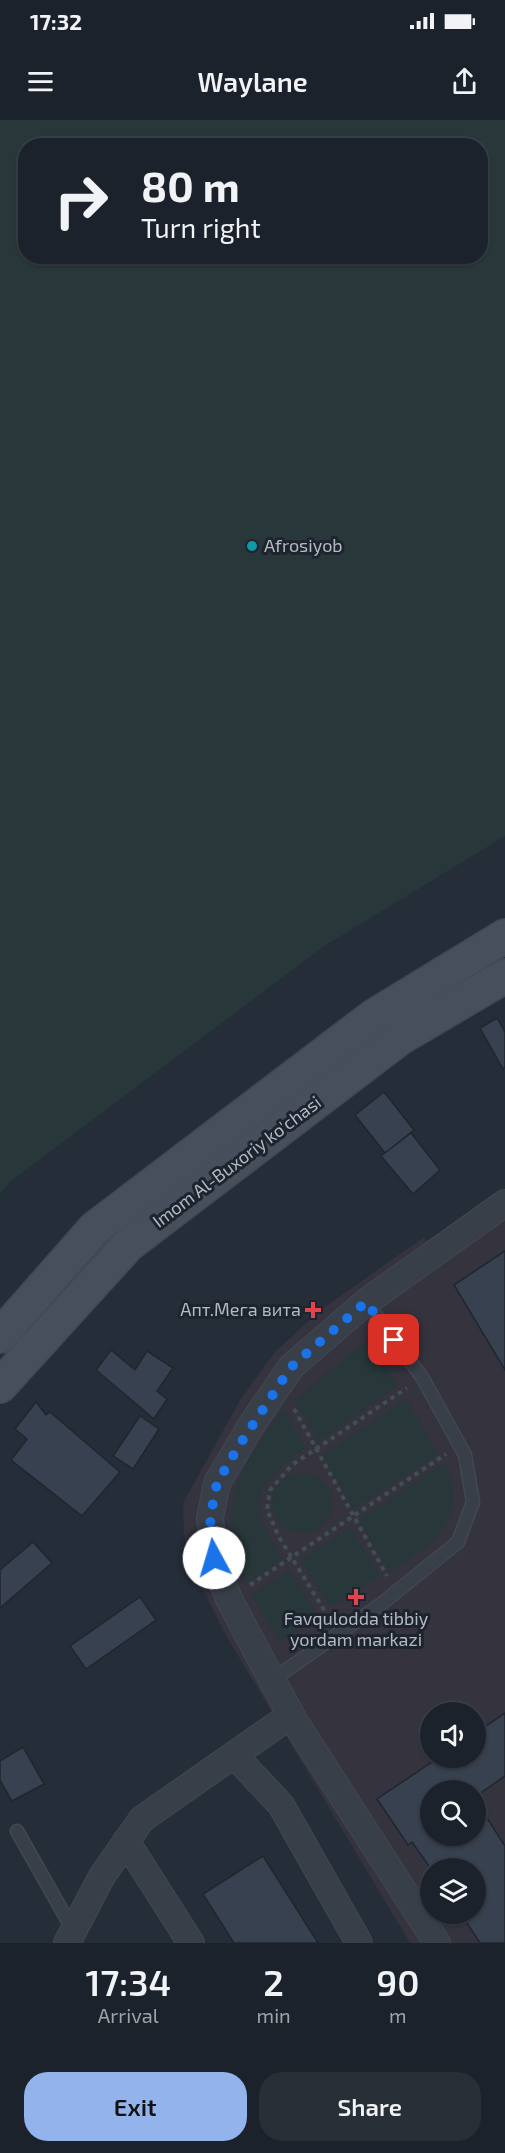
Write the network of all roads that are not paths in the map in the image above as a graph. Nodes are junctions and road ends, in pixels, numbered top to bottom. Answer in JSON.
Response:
{"nodes":[{"id":1,"x":505,"y":936,"type":"edge"},
{"id":2,"x":505,"y":976,"type":"edge"},
{"id":3,"x":505,"y":1203,"type":"edge"},
{"id":4,"x":366,"y":1302,"type":"junction"},
{"id":5,"x":0,"y":1336,"type":"edge"},
{"id":6,"x":0,"y":1386,"type":"edge"},
{"id":7,"x":272,"y":1680,"type":"junction"},
{"id":8,"x":291,"y":1715,"type":"junction"},
{"id":9,"x":234,"y":1755,"type":"junction"},
{"id":10,"x":17,"y":1832,"type":"dead end"},
{"id":11,"x":126,"y":1841,"type":"junction"},
{"id":12,"x":70,"y":1937,"type":"edge"},
{"id":13,"x":191,"y":1943,"type":"edge"},
{"id":14,"x":359,"y":1943,"type":"edge"},
{"id":15,"x":437,"y":1943,"type":"edge"}],
"edges":[{"from":1,"to":5,"type":"main road","name":"Imom Al-Buxoriy ko'chasi"},
{"from":2,"to":6,"type":"main road","name":"Imom Al-Buxoriy ko'chasi"},
{"from":3,"to":4,"type":"street"},
{"from":4,"to":7,"type":"street"},
{"from":4,"to":7,"type":"lane"},
{"from":7,"to":8,"type":"street"},
{"from":8,"to":9,"type":"street"},
{"from":8,"to":15,"type":"street"},
{"from":9,"to":11,"type":"street"},
{"from":9,"to":14,"type":"street"},
{"from":10,"to":12,"type":"lane"},
{"from":11,"to":12,"type":"street"},
{"from":11,"to":13,"type":"street"}]}
